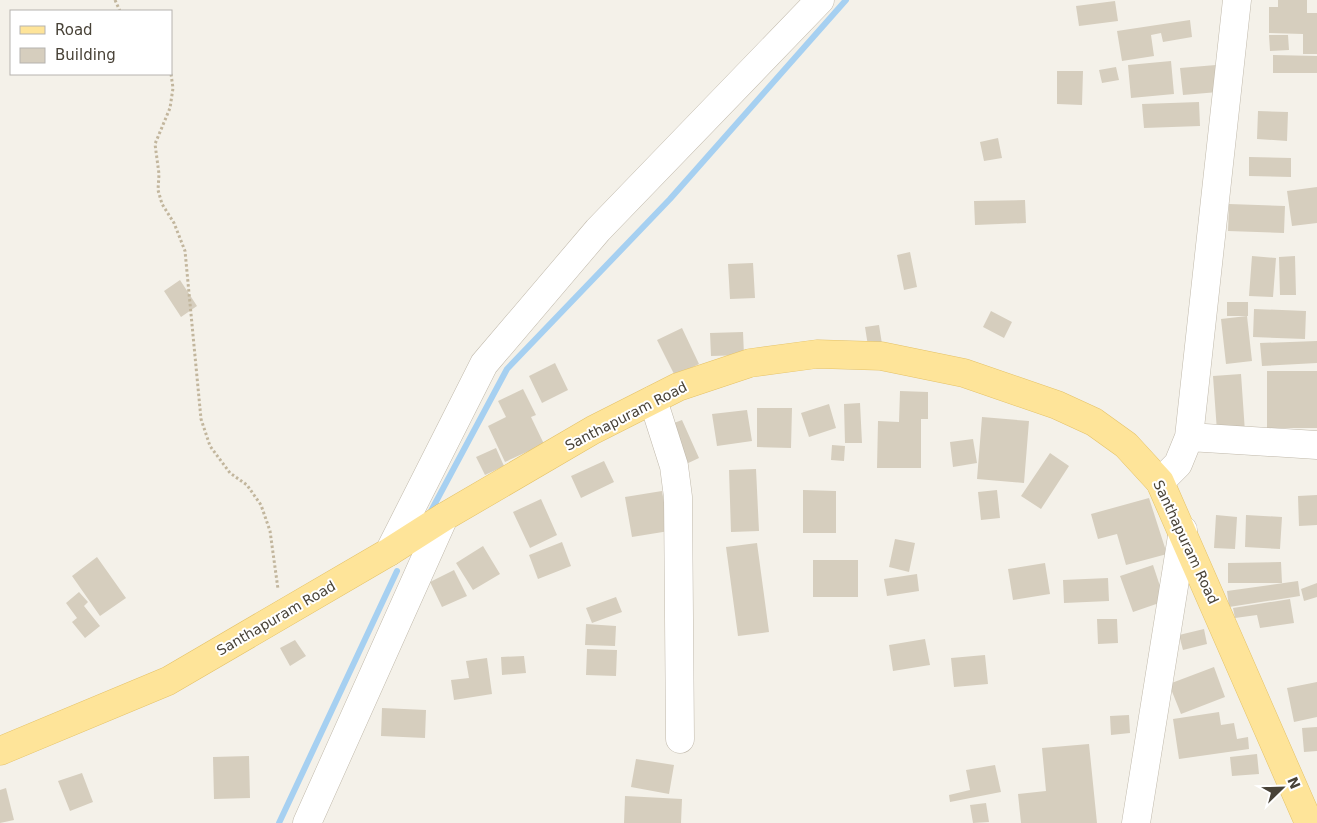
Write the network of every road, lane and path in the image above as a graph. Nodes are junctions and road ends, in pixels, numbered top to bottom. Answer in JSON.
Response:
{"nodes":[{"id":1,"x":820,"y":0,"type":"edge"},
{"id":2,"x":1237,"y":0,"type":"edge"},
{"id":3,"x":171,"y":75,"type":"edge"},
{"id":4,"x":652,"y":400,"type":"junction"},
{"id":5,"x":1189,"y":437,"type":"junction"},
{"id":6,"x":1317,"y":445,"type":"edge"},
{"id":7,"x":1160,"y":482,"type":"junction"},
{"id":8,"x":444,"y":517,"type":"junction"},
{"id":9,"x":1183,"y":530,"type":"junction"},
{"id":10,"x":389,"y":552,"type":"junction"},
{"id":11,"x":286,"y":612,"type":"junction"},
{"id":12,"x":680,"y":739,"type":"dead end"},
{"id":13,"x":0,"y":751,"type":"edge"},
{"id":14,"x":307,"y":823,"type":"edge"},
{"id":15,"x":1136,"y":823,"type":"edge"},
{"id":16,"x":1309,"y":823,"type":"edge"}],
"edges":[{"from":1,"to":10,"type":"street"},
{"from":2,"to":5,"type":"street"},
{"from":3,"to":11,"type":"path"},
{"from":4,"to":7,"type":"main road","name":"Santhapuram Road"},
{"from":4,"to":8,"type":"main road","name":"Santhapuram Road"},
{"from":4,"to":12,"type":"street"},
{"from":5,"to":6,"type":"street"},
{"from":5,"to":7,"type":"street"},
{"from":7,"to":9,"type":"main road","name":"Santhapuram Road"},
{"from":8,"to":10,"type":"main road","name":"Santhapuram Road"},
{"from":8,"to":14,"type":"street"},
{"from":9,"to":15,"type":"street"},
{"from":9,"to":16,"type":"main road","name":"Santhapuram Road"},
{"from":10,"to":11,"type":"main road","name":"Santhapuram Road"},
{"from":11,"to":13,"type":"main road","name":"Santhapuram Road"}]}
